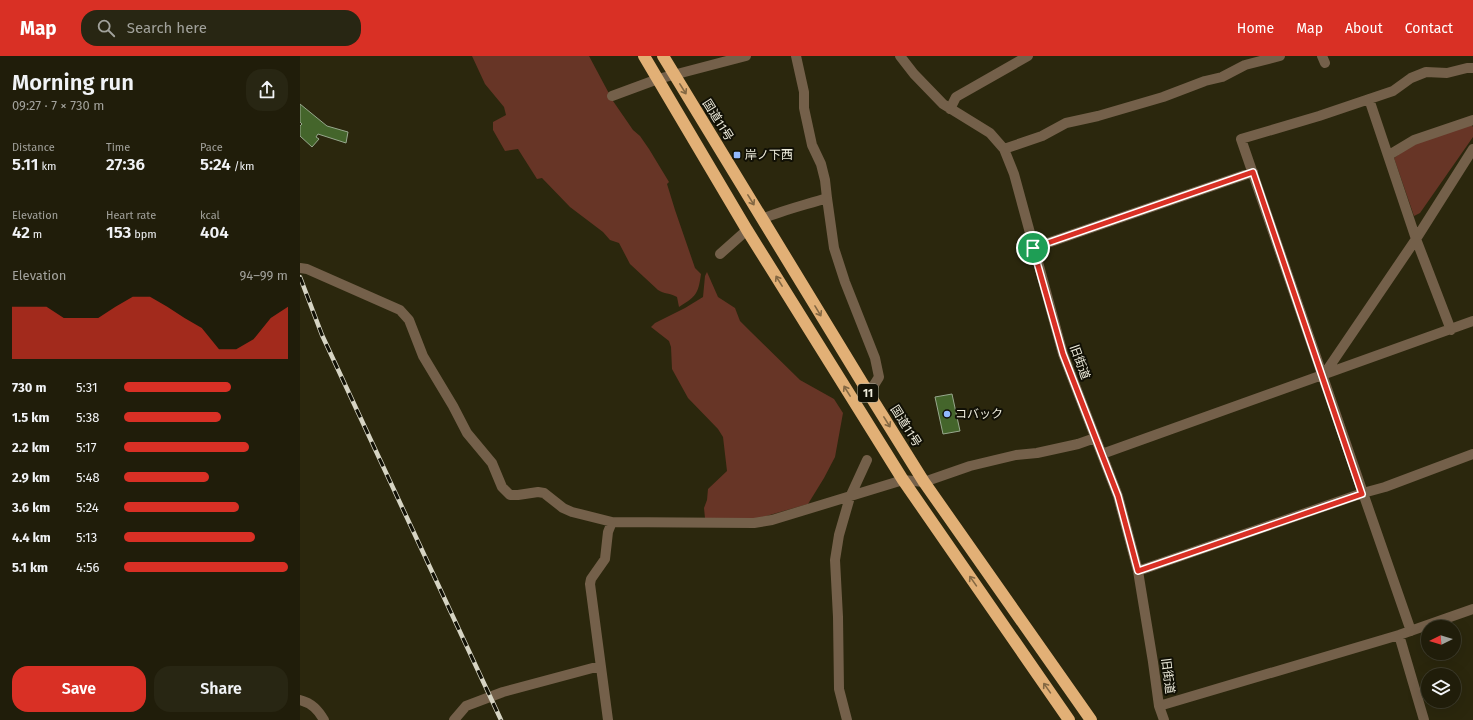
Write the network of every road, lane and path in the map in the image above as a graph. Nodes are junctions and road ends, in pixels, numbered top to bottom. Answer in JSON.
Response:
{"nodes":[{"id":1,"x":644,"y":56,"type":"edge"},
{"id":2,"x":662,"y":56,"type":"edge"},
{"id":3,"x":746,"y":56,"type":"edge"},
{"id":4,"x":796,"y":56,"type":"edge"},
{"id":5,"x":900,"y":56,"type":"edge"},
{"id":6,"x":1028,"y":56,"type":"edge"},
{"id":7,"x":1280,"y":56,"type":"edge"},
{"id":8,"x":1244,"y":61,"type":"edge"},
{"id":9,"x":1473,"y":68,"type":"edge"},
{"id":10,"x":674,"y":75,"type":"junction"},
{"id":11,"x":658,"y":79,"type":"junction"},
{"id":12,"x":612,"y":96,"type":"dead end"},
{"id":13,"x":1369,"y":99,"type":"junction"},
{"id":14,"x":950,"y":109,"type":"junction"},
{"id":15,"x":1473,"y":120,"type":"edge"},
{"id":16,"x":1004,"y":149,"type":"junction"},
{"id":17,"x":1473,"y":149,"type":"edge"},
{"id":18,"x":1389,"y":155,"type":"junction"},
{"id":19,"x":1253,"y":172,"type":"junction"},
{"id":20,"x":826,"y":198,"type":"junction"},
{"id":21,"x":762,"y":219,"type":"junction"},
{"id":22,"x":747,"y":230,"type":"junction"},
{"id":23,"x":1416,"y":239,"type":"junction"},
{"id":24,"x":1033,"y":248,"type":"junction"},
{"id":25,"x":720,"y":254,"type":"dead end"},
{"id":26,"x":300,"y":268,"type":"edge"},
{"id":27,"x":1473,"y":321,"type":"edge"},
{"id":28,"x":1451,"y":330,"type":"junction"},
{"id":29,"x":1323,"y":376,"type":"junction"},
{"id":30,"x":866,"y":389,"type":"junction"},
{"id":31,"x":1095,"y":438,"type":"junction"},
{"id":32,"x":1102,"y":454,"type":"junction"},
{"id":33,"x":1473,"y":454,"type":"edge"},
{"id":34,"x":867,"y":460,"type":"dead end"},
{"id":35,"x":903,"y":480,"type":"junction"},
{"id":36,"x":924,"y":482,"type":"junction"},
{"id":37,"x":1362,"y":494,"type":"junction"},
{"id":38,"x":850,"y":497,"type":"junction"},
{"id":39,"x":612,"y":522,"type":"junction"},
{"id":40,"x":1138,"y":571,"type":"junction"},
{"id":41,"x":1473,"y":610,"type":"edge"},
{"id":42,"x":1411,"y":631,"type":"junction"},
{"id":43,"x":1399,"y":635,"type":"junction"},
{"id":44,"x":600,"y":666,"type":"junction"},
{"id":45,"x":300,"y":700,"type":"edge"},
{"id":46,"x":1159,"y":706,"type":"junction"},
{"id":47,"x":324,"y":720,"type":"edge"},
{"id":48,"x":454,"y":720,"type":"edge"},
{"id":49,"x":608,"y":720,"type":"edge"},
{"id":50,"x":846,"y":720,"type":"edge"},
{"id":51,"x":1069,"y":720,"type":"edge"},
{"id":52,"x":1091,"y":720,"type":"edge"},
{"id":53,"x":1164,"y":720,"type":"edge"},
{"id":54,"x":1424,"y":720,"type":"edge"}],
"edges":[{"from":1,"to":11,"type":"highway","number":"11"},
{"from":2,"to":10,"type":"highway","name":"国道11号","number":"11"},
{"from":3,"to":10,"type":"street"},
{"from":4,"to":20,"type":"street"},
{"from":5,"to":14,"type":"street","name":"旧街道"},
{"from":6,"to":14,"type":"street"},
{"from":7,"to":8,"type":"street"},
{"from":8,"to":16,"type":"street"},
{"from":9,"to":13,"type":"street"},
{"from":10,"to":11,"type":"street"},
{"from":10,"to":21,"type":"highway","name":"国道11号","number":"11","one_way":true},
{"from":11,"to":12,"type":"street"},
{"from":11,"to":22,"type":"highway","number":"11"},
{"from":13,"to":18,"type":"street"},
{"from":13,"to":19,"type":"street"},
{"from":14,"to":16,"type":"street","name":"旧街道"},
{"from":15,"to":18,"type":"street"},
{"from":16,"to":24,"type":"street","name":"旧街道"},
{"from":17,"to":23,"type":"street"},
{"from":18,"to":23,"type":"street"},
{"from":19,"to":24,"type":"street"},
{"from":19,"to":29,"type":"street"},
{"from":20,"to":21,"type":"street"},
{"from":20,"to":30,"type":"street"},
{"from":21,"to":30,"type":"highway","name":"国道11号","number":"11","one_way":true},
{"from":22,"to":25,"type":"street"},
{"from":35,"to":22,"type":"highway","number":"11","one_way":true},
{"from":23,"to":28,"type":"street"},
{"from":23,"to":29,"type":"street"},
{"from":24,"to":31,"type":"street","name":"旧街道"},
{"from":26,"to":39,"type":"street"},
{"from":27,"to":28,"type":"street"},
{"from":28,"to":29,"type":"street"},
{"from":29,"to":32,"type":"street"},
{"from":29,"to":37,"type":"street"},
{"from":30,"to":36,"type":"highway","name":"国道11号","number":"11","one_way":true},
{"from":31,"to":32,"type":"street","name":"旧街道"},
{"from":31,"to":36,"type":"street"},
{"from":32,"to":40,"type":"street","name":"旧街道"},
{"from":33,"to":37,"type":"street"},
{"from":34,"to":38,"type":"street"},
{"from":35,"to":36,"type":"street"},
{"from":35,"to":38,"type":"street"},
{"from":51,"to":35,"type":"highway","number":"11","one_way":true},
{"from":36,"to":52,"type":"highway","name":"国道11号","number":"11"},
{"from":37,"to":40,"type":"street"},
{"from":37,"to":42,"type":"street"},
{"from":38,"to":39,"type":"street"},
{"from":38,"to":50,"type":"street"},
{"from":39,"to":44,"type":"street"},
{"from":40,"to":46,"type":"street","name":"旧街道"},
{"from":41,"to":42,"type":"street"},
{"from":42,"to":43,"type":"street"},
{"from":43,"to":46,"type":"street"},
{"from":43,"to":54,"type":"street"},
{"from":44,"to":48,"type":"street"},
{"from":44,"to":49,"type":"street"},
{"from":45,"to":47,"type":"street"},
{"from":46,"to":53,"type":"street","name":"旧街道"}]}
